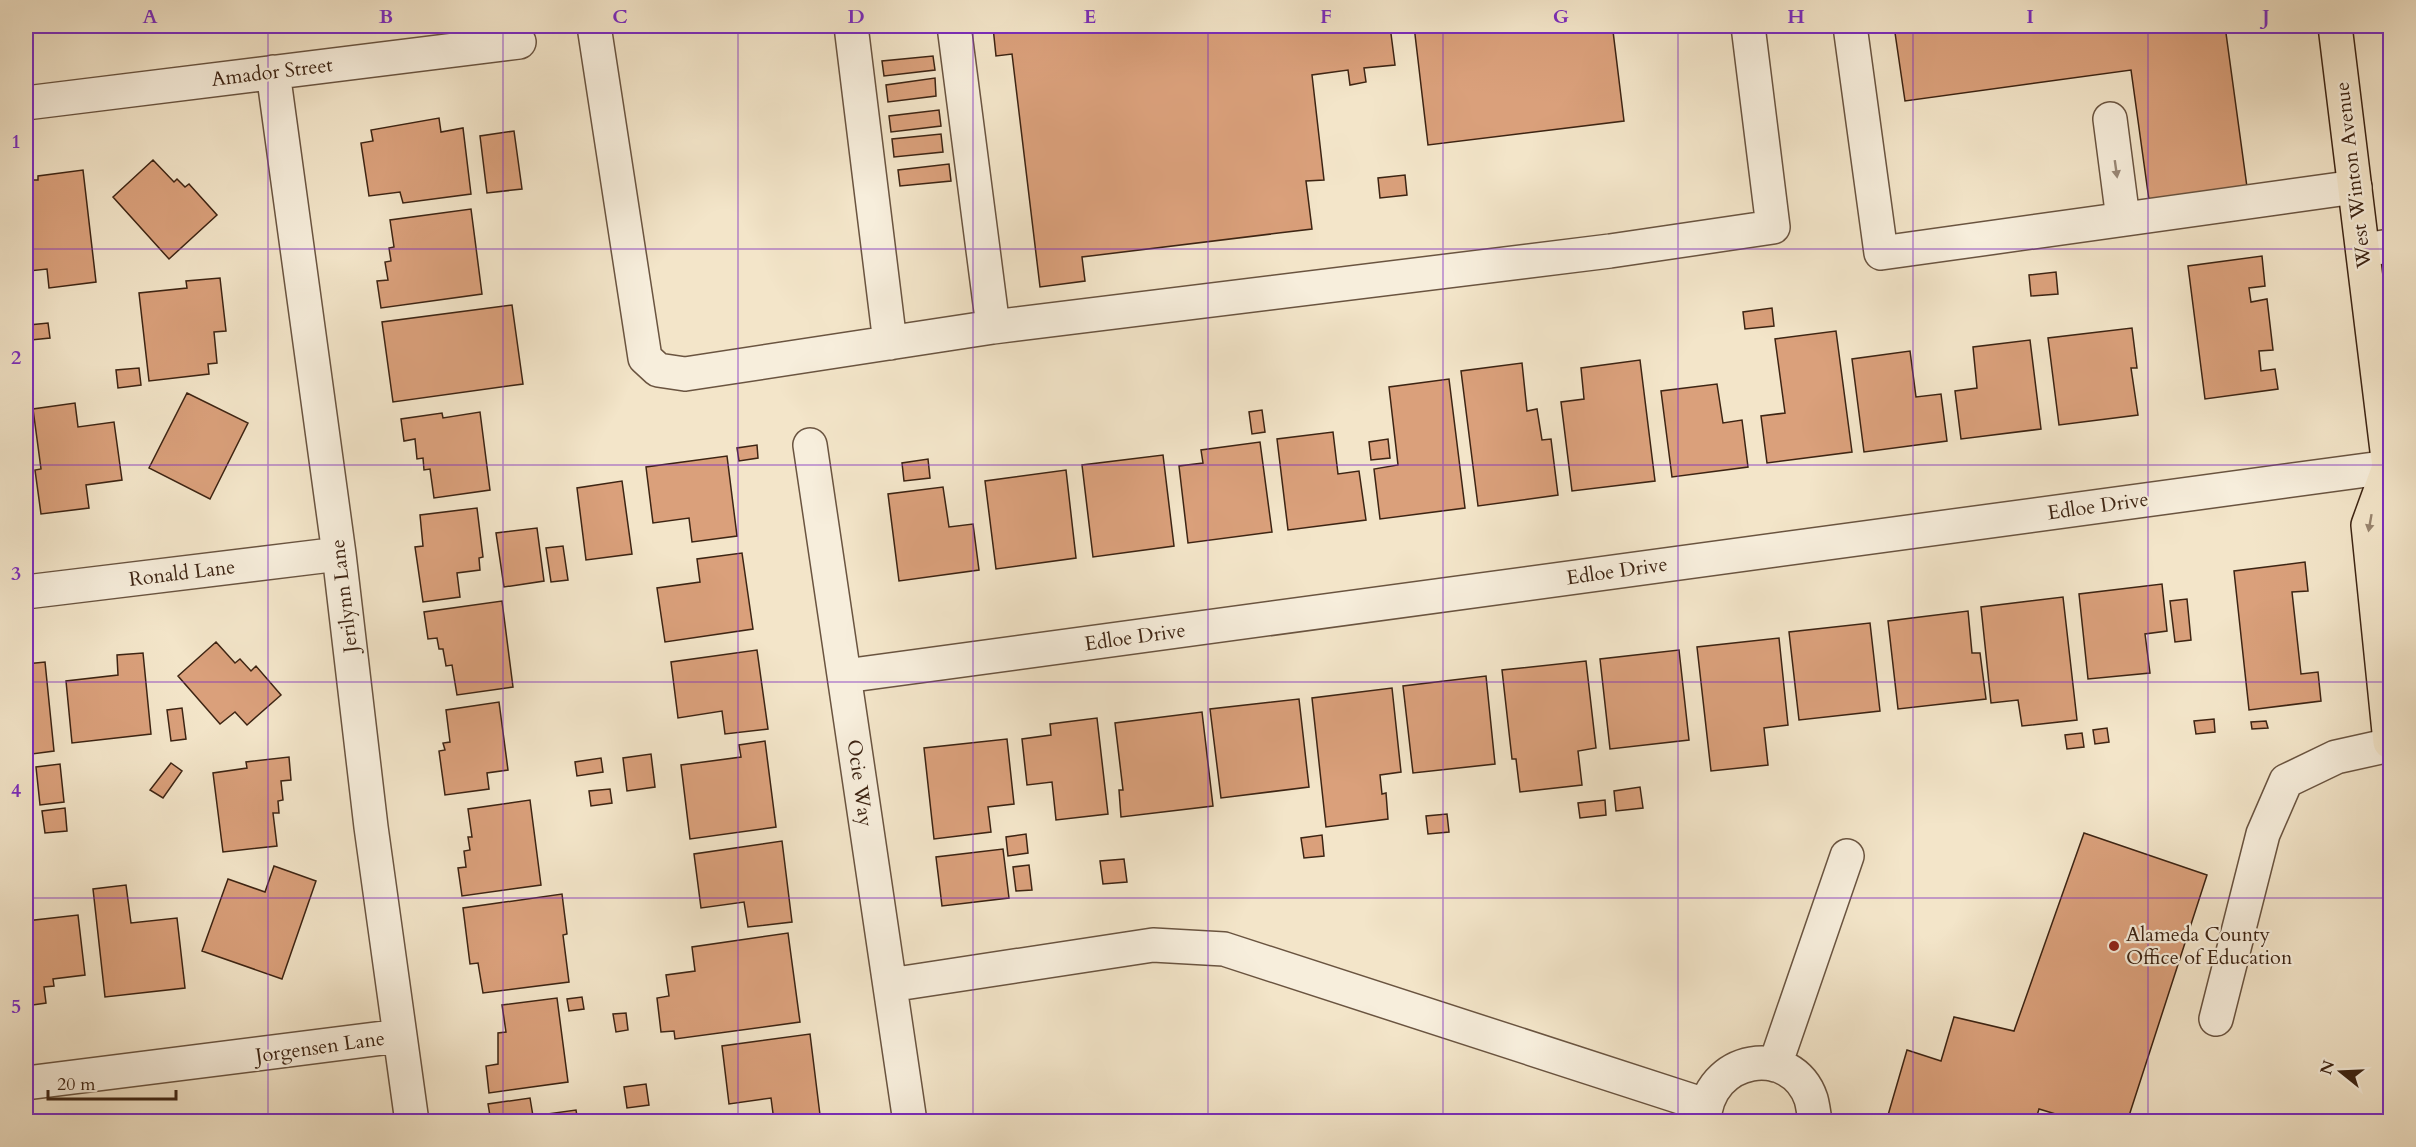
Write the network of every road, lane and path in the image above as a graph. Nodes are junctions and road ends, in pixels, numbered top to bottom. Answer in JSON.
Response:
{"nodes":[{"id":1,"x":594,"y":26,"type":"edge"},
{"id":2,"x":851,"y":26,"type":"edge"},
{"id":3,"x":954,"y":26,"type":"edge"},
{"id":4,"x":1748,"y":26,"type":"edge"},
{"id":5,"x":1850,"y":26,"type":"edge"},
{"id":6,"x":2335,"y":26,"type":"edge"},
{"id":7,"x":519,"y":42,"type":"dead end"},
{"id":8,"x":273,"y":72,"type":"junction"},
{"id":9,"x":26,"y":103,"type":"edge"},
{"id":10,"x":2109,"y":119,"type":"dead end"},
{"id":11,"x":2355,"y":187,"type":"junction"},
{"id":12,"x":2123,"y":219,"type":"junction"},
{"id":13,"x":2377,"y":248,"type":"edge"},
{"id":14,"x":993,"y":327,"type":"junction"},
{"id":15,"x":890,"y":343,"type":"junction"},
{"id":16,"x":810,"y":445,"type":"dead end"},
{"id":17,"x":2390,"y":469,"type":"edge"},
{"id":18,"x":339,"y":554,"type":"junction"},
{"id":19,"x":26,"y":592,"type":"edge"},
{"id":20,"x":845,"y":676,"type":"junction"},
{"id":21,"x":2391,"y":743,"type":"edge"},
{"id":22,"x":1847,"y":856,"type":"dead end"},
{"id":23,"x":890,"y":985,"type":"junction"},
{"id":24,"x":2216,"y":1019,"type":"dead end"},
{"id":25,"x":399,"y":1036,"type":"junction"},
{"id":26,"x":1775,"y":1065,"type":"junction"},
{"id":27,"x":26,"y":1083,"type":"edge"},
{"id":28,"x":1705,"y":1113,"type":"edge"},
{"id":29,"x":412,"y":1122,"type":"edge"},
{"id":30,"x":910,"y":1122,"type":"edge"},
{"id":31,"x":1815,"y":1122,"type":"edge"}],
"edges":[{"from":1,"to":15,"type":"street"},
{"from":2,"to":15,"type":"street"},
{"from":3,"to":14,"type":"street"},
{"from":4,"to":14,"type":"street"},
{"from":5,"to":12,"type":"street"},
{"from":6,"to":11,"type":"main road","name":"West Winton Avenue"},
{"from":7,"to":8,"type":"street","name":"Amador Street"},
{"from":8,"to":9,"type":"street","name":"Amador Street"},
{"from":8,"to":18,"type":"street","name":"Jerilynn Lane"},
{"from":10,"to":12,"type":"street","one_way":true},
{"from":11,"to":12,"type":"street"},
{"from":11,"to":13,"type":"main road","name":"West Winton Avenue"},
{"from":13,"to":17,"type":"main road","name":"West Winton Avenue"},
{"from":14,"to":15,"type":"street"},
{"from":16,"to":20,"type":"street","name":"Ocie Way"},
{"from":17,"to":20,"type":"street","name":"Edloe Drive"},
{"from":17,"to":21,"type":"main road","name":"West Winton Avenue","one_way":true},
{"from":18,"to":19,"type":"street","name":"Ronald Lane"},
{"from":18,"to":25,"type":"street","name":"Jerilynn Lane"},
{"from":20,"to":23,"type":"street","name":"Ocie Way"},
{"from":21,"to":24,"type":"street"},
{"from":22,"to":26,"type":"street"},
{"from":23,"to":28,"type":"street"},
{"from":23,"to":30,"type":"street","name":"Ocie Way"},
{"from":25,"to":27,"type":"street","name":"Jorgensen Lane"},
{"from":25,"to":29,"type":"street","name":"Jerilynn Lane"},
{"from":26,"to":28,"type":"street"},
{"from":26,"to":31,"type":"street"}]}
